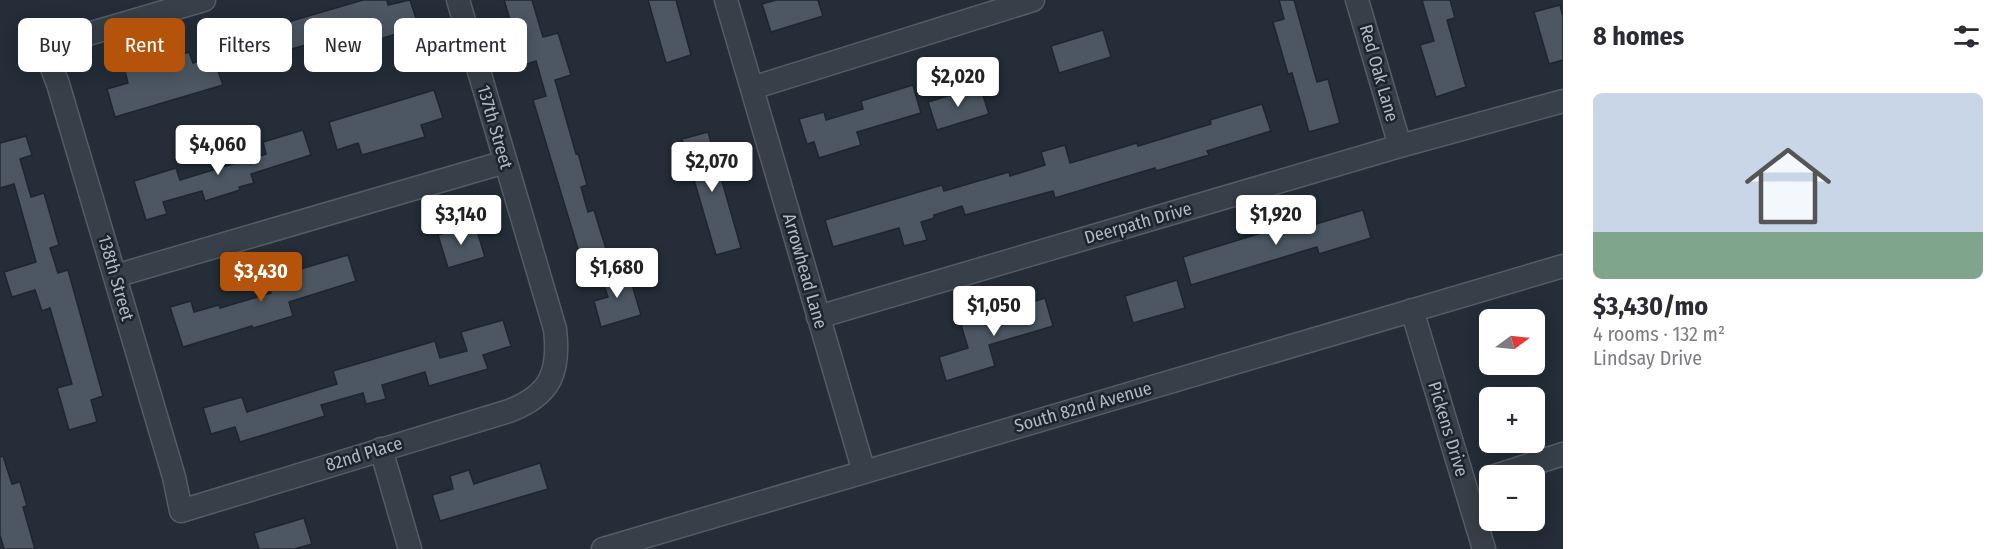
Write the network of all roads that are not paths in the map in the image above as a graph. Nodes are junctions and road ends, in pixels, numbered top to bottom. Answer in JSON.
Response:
{"nodes":[{"id":1,"x":204,"y":0,"type":"edge"},
{"id":2,"x":458,"y":0,"type":"edge"},
{"id":3,"x":726,"y":0,"type":"edge"},
{"id":4,"x":1033,"y":0,"type":"edge"},
{"id":5,"x":1358,"y":0,"type":"edge"},
{"id":6,"x":752,"y":88,"type":"junction"},
{"id":7,"x":1563,"y":101,"type":"edge"},
{"id":8,"x":1400,"y":146,"type":"junction"},
{"id":9,"x":505,"y":162,"type":"junction"},
{"id":10,"x":1563,"y":266,"type":"edge"},
{"id":11,"x":115,"y":276,"type":"junction"},
{"id":12,"x":1412,"y":310,"type":"junction"},
{"id":13,"x":818,"y":317,"type":"junction"},
{"id":14,"x":543,"y":391,"type":"joint"},
{"id":15,"x":381,"y":449,"type":"junction"},
{"id":16,"x":1563,"y":454,"type":"edge"},
{"id":17,"x":1529,"y":465,"type":"edge"},
{"id":18,"x":864,"y":472,"type":"junction"},
{"id":19,"x":1479,"y":481,"type":"edge"},
{"id":20,"x":1465,"y":485,"type":"junction"},
{"id":21,"x":181,"y":511,"type":"joint"},
{"id":22,"x":410,"y":549,"type":"edge"},
{"id":23,"x":603,"y":549,"type":"edge"},
{"id":24,"x":1484,"y":549,"type":"edge"}],
"edges":[{"from":1,"to":11,"type":"street","name":"138th Street"},
{"from":2,"to":9,"type":"street","name":"137th Street"},
{"from":3,"to":6,"type":"street","name":"Arrowhead Lane"},
{"from":4,"to":6,"type":"street"},
{"from":5,"to":8,"type":"street","name":"Red Oak Lane"},
{"from":6,"to":13,"type":"street","name":"Arrowhead Lane"},
{"from":7,"to":8,"type":"street","name":"Deerpath Drive"},
{"from":8,"to":13,"type":"street","name":"Deerpath Drive"},
{"from":9,"to":11,"type":"street"},
{"from":9,"to":14,"type":"street","name":"137th Street"},
{"from":10,"to":12,"type":"street","name":"South 82nd Avenue"},
{"from":11,"to":21,"type":"street","name":"138th Street"},
{"from":12,"to":18,"type":"street","name":"South 82nd Avenue"},
{"from":12,"to":20,"type":"street","name":"Pickens Drive"},
{"from":13,"to":18,"type":"street","name":"Arrowhead Lane"},
{"from":14,"to":15,"type":"street","name":"82nd Place"},
{"from":15,"to":21,"type":"street","name":"82nd Place"},
{"from":15,"to":22,"type":"street"},
{"from":16,"to":17,"type":"street"},
{"from":18,"to":23,"type":"street","name":"South 82nd Avenue"},
{"from":19,"to":20,"type":"street"},
{"from":20,"to":24,"type":"street","name":"Pickens Drive"}]}
